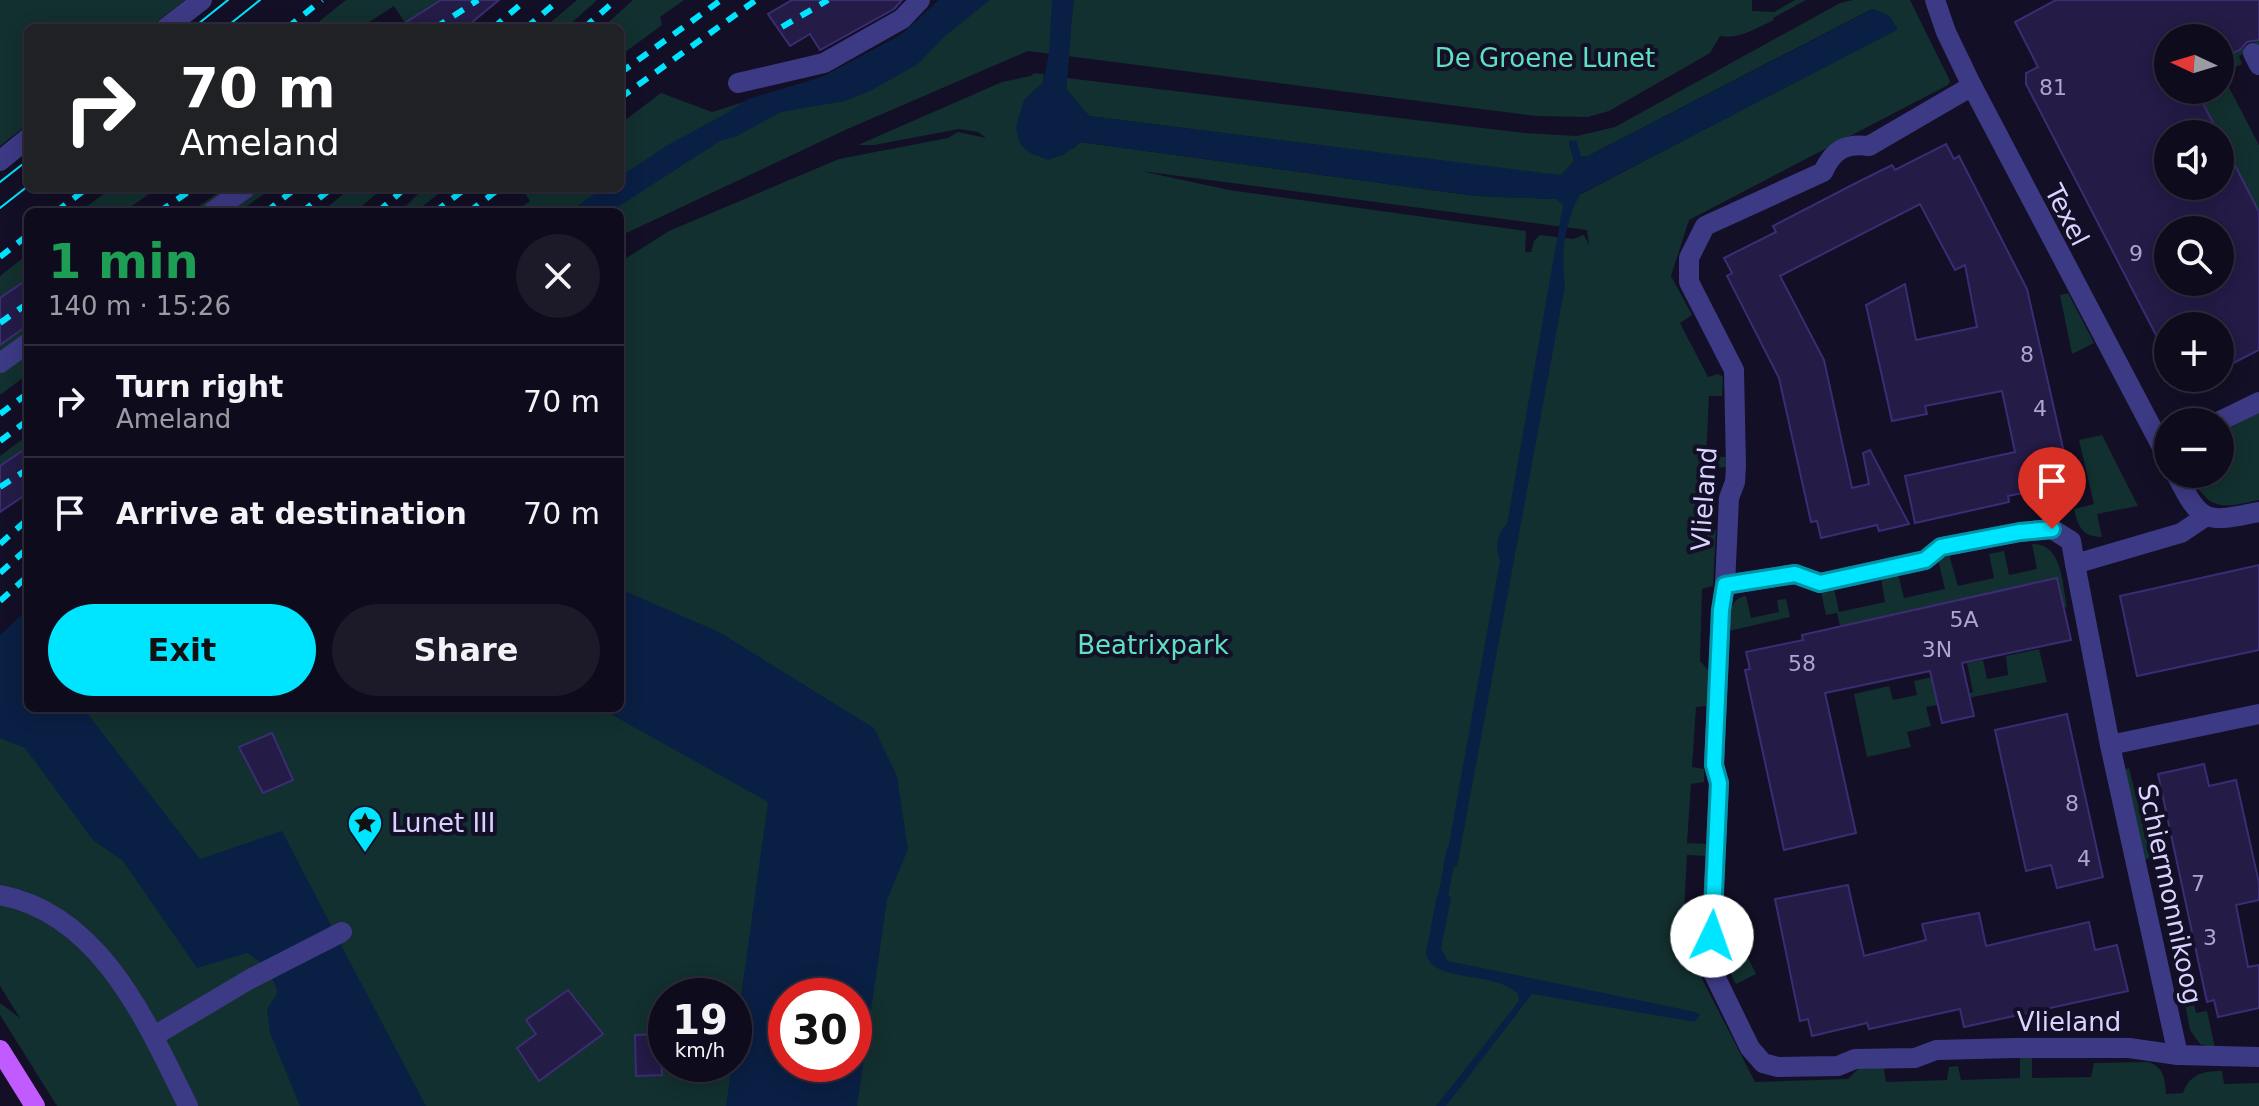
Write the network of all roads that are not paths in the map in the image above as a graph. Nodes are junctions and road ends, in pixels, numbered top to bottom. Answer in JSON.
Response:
{"nodes":[{"id":1,"x":202,"y":0,"type":"edge"},
{"id":2,"x":920,"y":0,"type":"edge"},
{"id":3,"x":1935,"y":0,"type":"edge"},
{"id":4,"x":171,"y":24,"type":"edge"},
{"id":5,"x":738,"y":83,"type":"dead end"},
{"id":6,"x":1972,"y":86,"type":"junction"},
{"id":7,"x":24,"y":141,"type":"edge"},
{"id":8,"x":0,"y":161,"type":"edge"},
{"id":9,"x":240,"y":192,"type":"edge"},
{"id":10,"x":218,"y":208,"type":"edge"},
{"id":11,"x":24,"y":346,"type":"edge"},
{"id":12,"x":0,"y":363,"type":"edge"},
{"id":13,"x":2259,"y":402,"type":"edge"},
{"id":14,"x":2234,"y":414,"type":"edge"},
{"id":15,"x":2154,"y":429,"type":"edge"},
{"id":16,"x":2183,"y":488,"type":"edge"},
{"id":17,"x":2259,"y":512,"type":"edge"},
{"id":18,"x":2205,"y":517,"type":"junction"},
{"id":19,"x":2075,"y":564,"type":"junction"},
{"id":20,"x":1725,"y":585,"type":"junction"},
{"id":21,"x":2259,"y":714,"type":"edge"},
{"id":22,"x":2110,"y":745,"type":"junction"},
{"id":23,"x":0,"y":895,"type":"edge"},
{"id":24,"x":342,"y":932,"type":"dead end"},
{"id":25,"x":154,"y":1036,"type":"junction"},
{"id":26,"x":0,"y":1050,"type":"edge"},
{"id":27,"x":2178,"y":1055,"type":"junction"},
{"id":28,"x":2259,"y":1057,"type":"edge"},
{"id":29,"x":35,"y":1106,"type":"edge"},
{"id":30,"x":188,"y":1106,"type":"edge"}],
"edges":[{"from":1,"to":4,"type":"street"},
{"from":2,"to":5,"type":"street"},
{"from":3,"to":6,"type":"street","name":"Texel"},
{"from":6,"to":15,"type":"street","name":"Texel"},
{"from":6,"to":20,"type":"street","name":"Vlieland"},
{"from":7,"to":8,"type":"street"},
{"from":9,"to":10,"type":"street"},
{"from":11,"to":12,"type":"street"},
{"from":13,"to":14,"type":"street"},
{"from":16,"to":18,"type":"street"},
{"from":17,"to":18,"type":"street"},
{"from":18,"to":19,"type":"street"},
{"from":19,"to":20,"type":"street","name":"Schiermonnikoog"},
{"from":19,"to":22,"type":"street","name":"Schiermonnikoog"},
{"from":20,"to":27,"type":"street","name":"Vlieland"},
{"from":21,"to":22,"type":"street"},
{"from":22,"to":27,"type":"street","name":"Schiermonnikoog"},
{"from":23,"to":25,"type":"street"},
{"from":24,"to":25,"type":"street"},
{"from":25,"to":30,"type":"street"},
{"from":26,"to":29,"type":"main road"},
{"from":27,"to":28,"type":"street","name":"Vlieland"}]}
